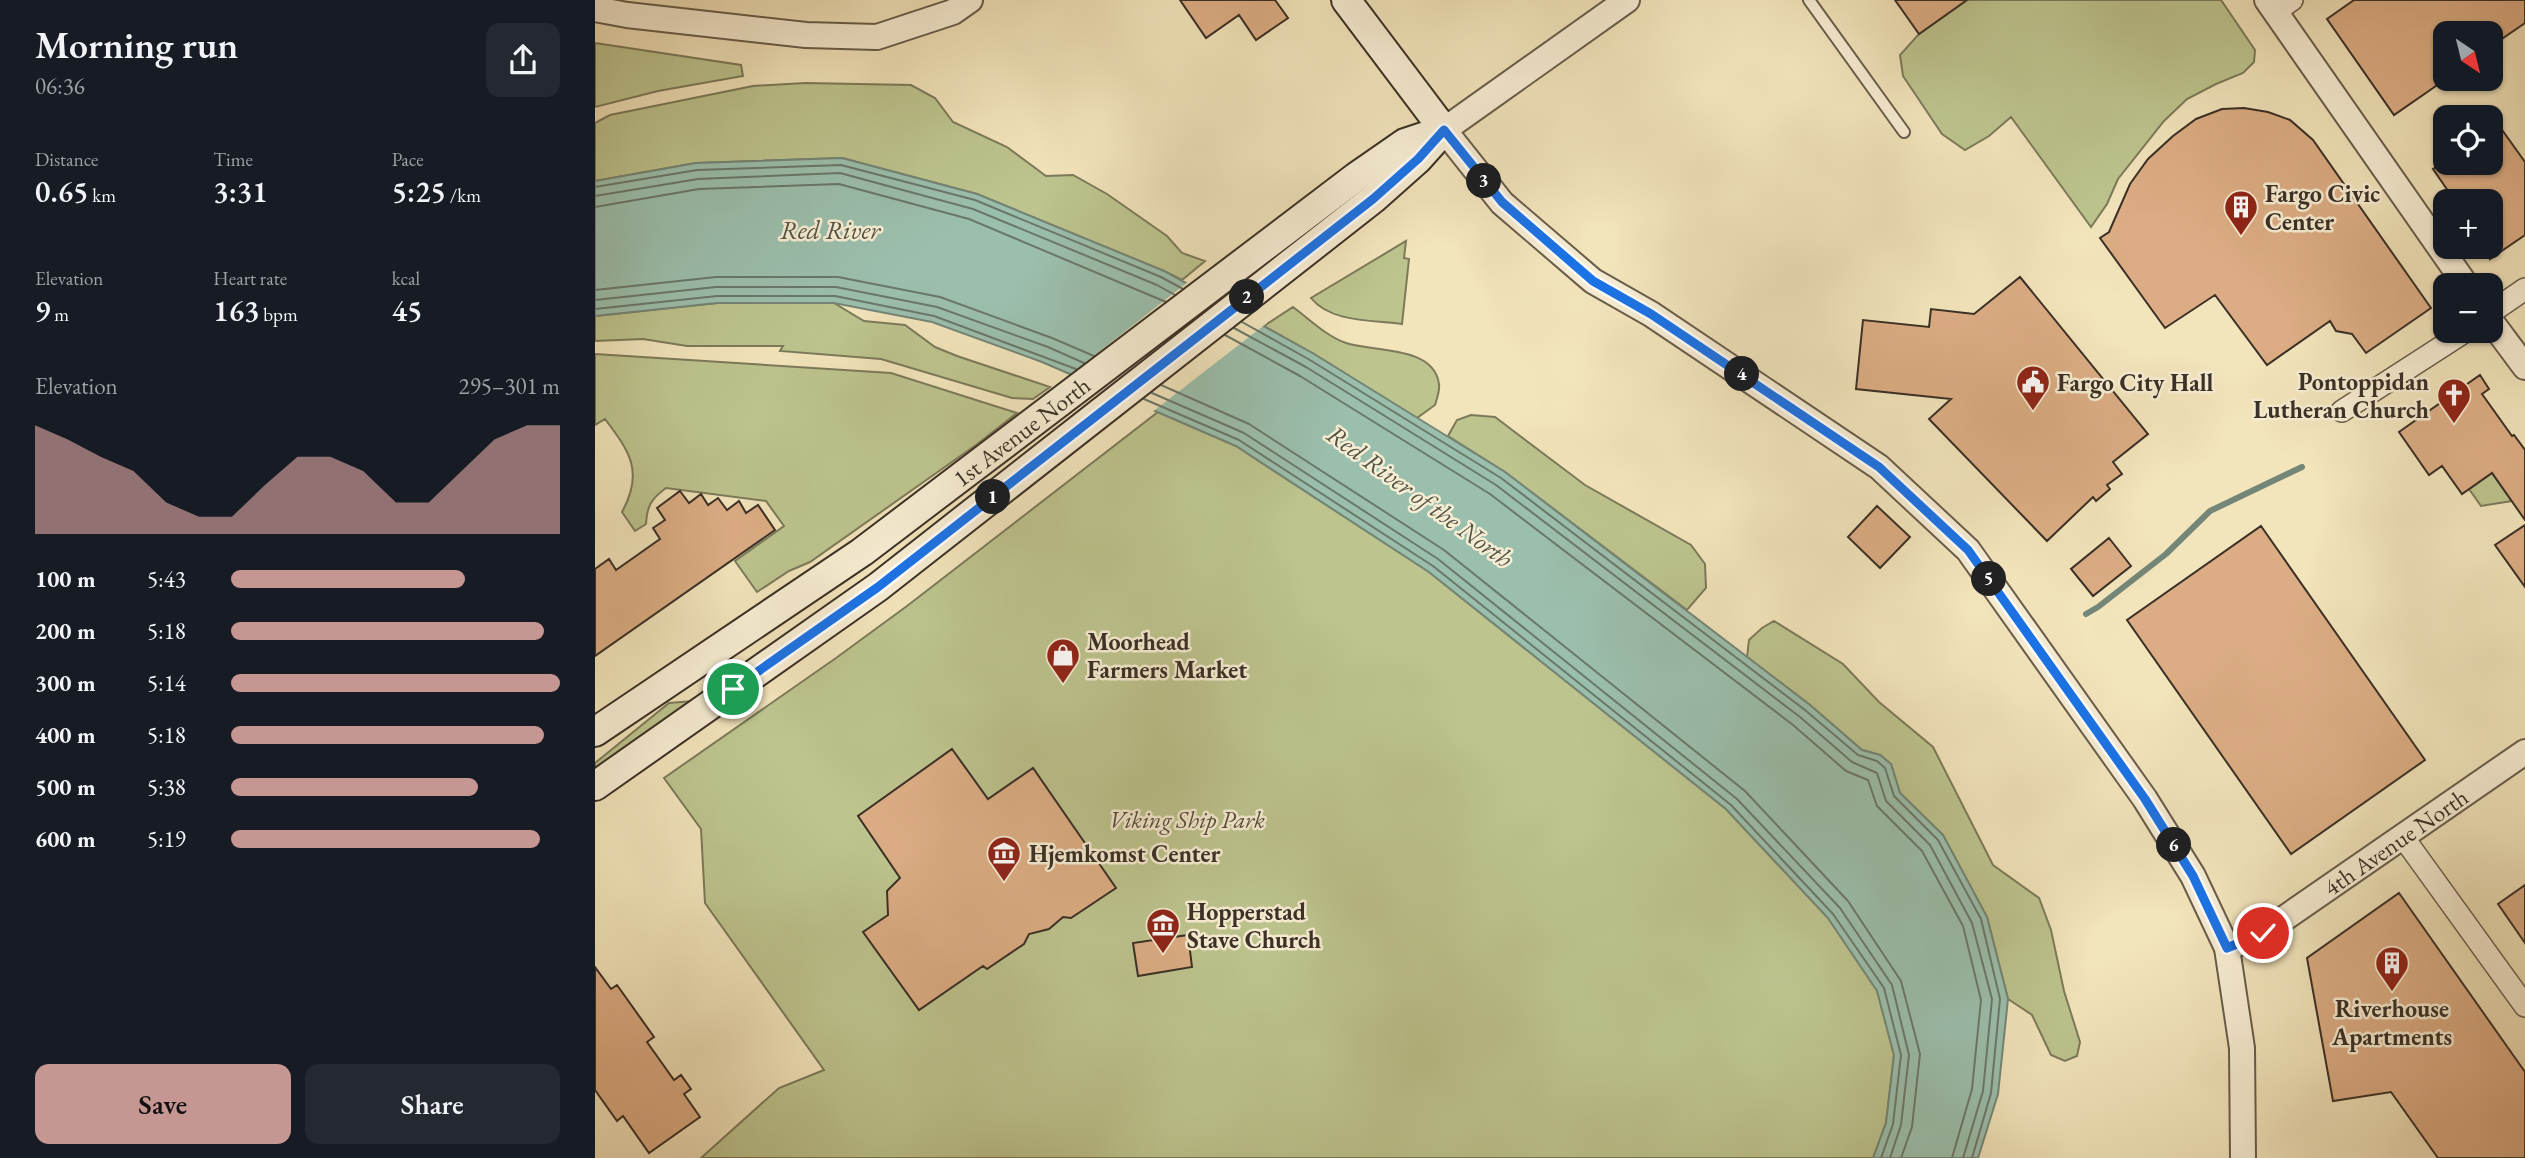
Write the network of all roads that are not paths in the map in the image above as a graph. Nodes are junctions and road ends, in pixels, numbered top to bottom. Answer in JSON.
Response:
{"nodes":[{"id":1,"x":970,"y":0,"type":"edge"},
{"id":2,"x":1346,"y":0,"type":"edge"},
{"id":3,"x":1627,"y":0,"type":"edge"},
{"id":4,"x":1809,"y":0,"type":"edge"},
{"id":5,"x":2278,"y":4,"type":"edge"},
{"id":6,"x":595,"y":9,"type":"edge"},
{"id":7,"x":1444,"y":130,"type":"junction"},
{"id":8,"x":1904,"y":132,"type":"dead end"},
{"id":9,"x":2458,"y":273,"type":"edge"},
{"id":10,"x":2525,"y":289,"type":"edge"},
{"id":11,"x":2503,"y":304,"type":"edge"},
{"id":12,"x":2503,"y":337,"type":"edge"},
{"id":13,"x":2447,"y":343,"type":"edge"},
{"id":14,"x":2525,"y":367,"type":"edge"},
{"id":15,"x":2342,"y":411,"type":"dead end"},
{"id":16,"x":595,"y":732,"type":"edge"},
{"id":17,"x":2525,"y":752,"type":"edge"},
{"id":18,"x":595,"y":786,"type":"edge"},
{"id":19,"x":2403,"y":836,"type":"junction"},
{"id":20,"x":2227,"y":948,"type":"junction"},
{"id":21,"x":2523,"y":998,"type":"edge"},
{"id":22,"x":2243,"y":1158,"type":"edge"}],
"edges":[{"from":1,"to":6,"type":"street"},
{"from":2,"to":7,"type":"main road"},
{"from":3,"to":7,"type":"street","name":"1st Avenue North"},
{"from":4,"to":8,"type":"lane"},
{"from":5,"to":9,"type":"street"},
{"from":7,"to":16,"type":"main road","name":"1st Avenue North"},
{"from":7,"to":18,"type":"main road","name":"1st Avenue North"},
{"from":7,"to":20,"type":"street"},
{"from":10,"to":11,"type":"street"},
{"from":12,"to":14,"type":"street"},
{"from":13,"to":15,"type":"street"},
{"from":17,"to":19,"type":"street","name":"4th Avenue North"},
{"from":19,"to":20,"type":"street","name":"4th Avenue North"},
{"from":19,"to":21,"type":"street"},
{"from":20,"to":22,"type":"street"}]}
